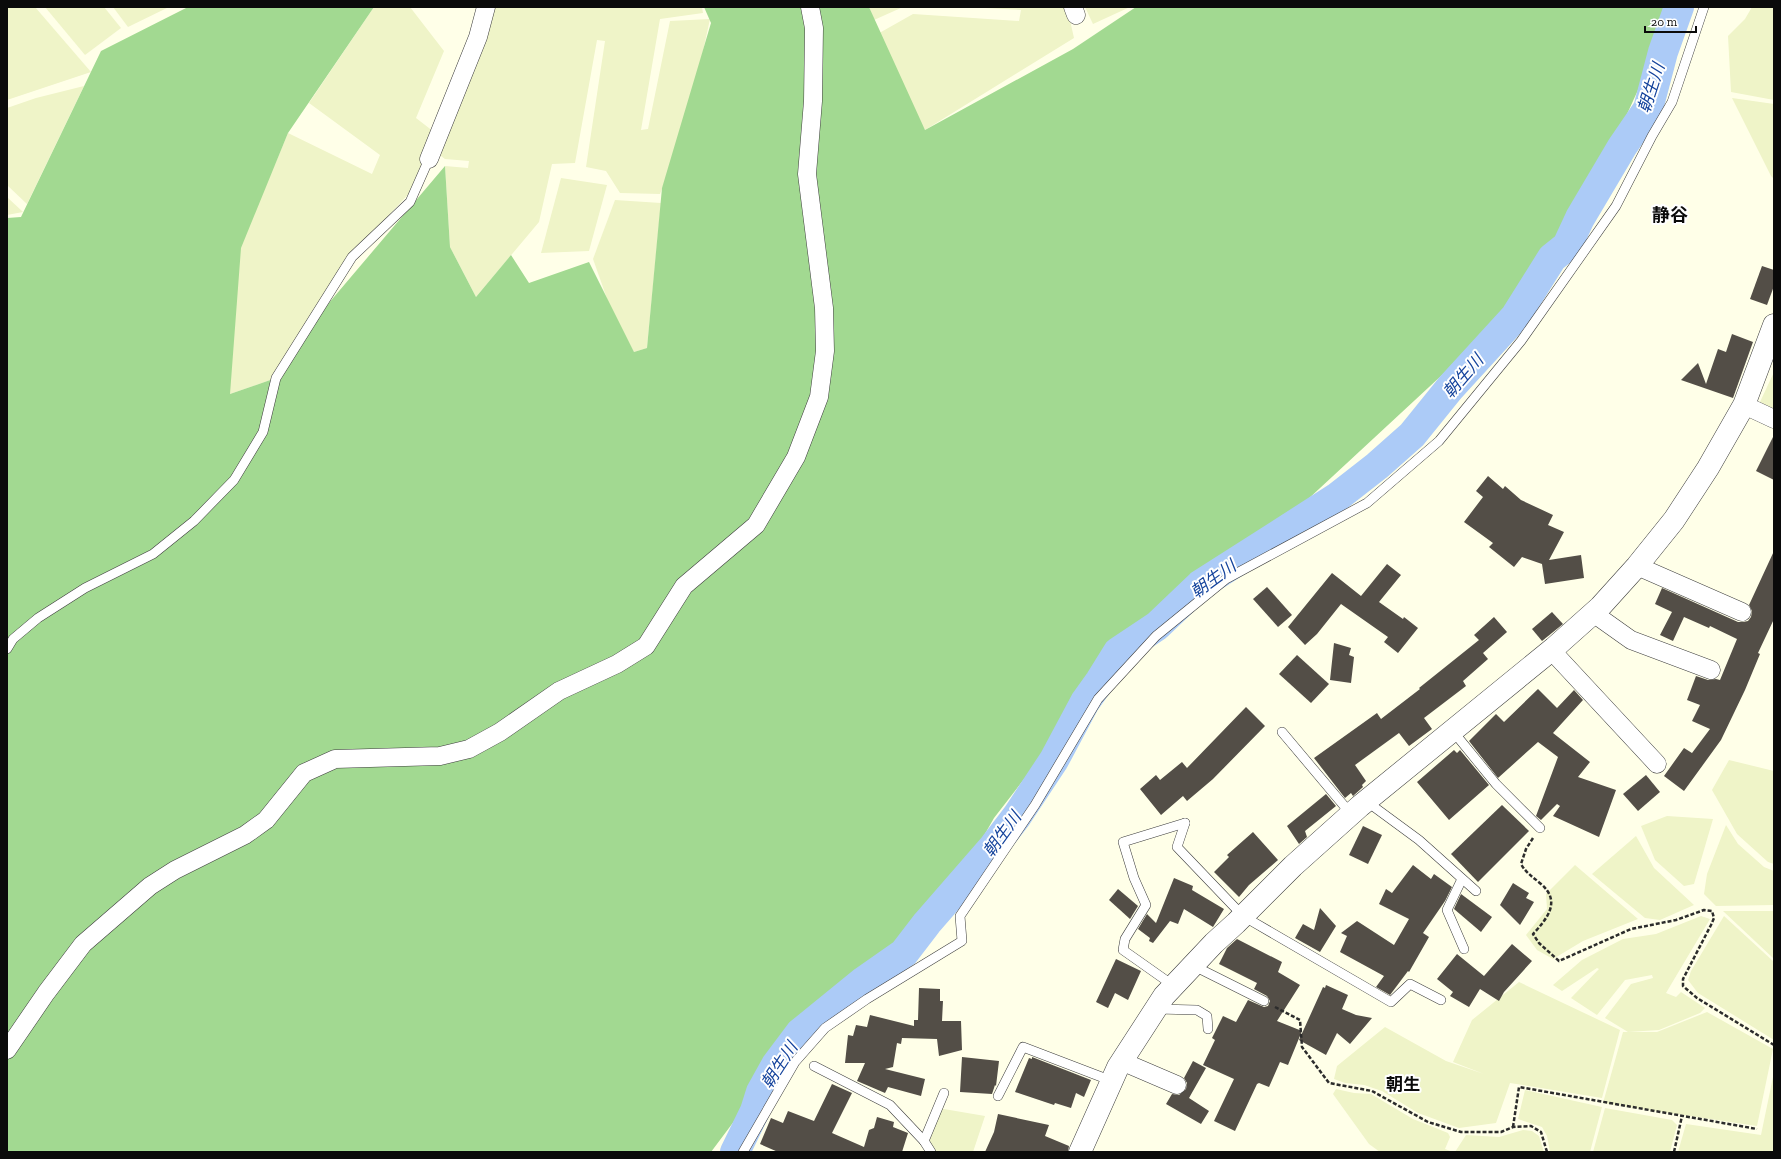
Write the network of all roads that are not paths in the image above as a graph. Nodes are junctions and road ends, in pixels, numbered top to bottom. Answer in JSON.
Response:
{"nodes":[{"id":1,"x":486,"y":7,"type":"edge"},
{"id":2,"x":810,"y":7,"type":"edge"},
{"id":3,"x":1704,"y":7,"type":"edge"},
{"id":4,"x":429,"y":159,"type":"joint"},
{"id":5,"x":1774,"y":325,"type":"edge"},
{"id":6,"x":1744,"y":406,"type":"junction"},
{"id":7,"x":1774,"y":419,"type":"edge"},
{"id":8,"x":1637,"y":566,"type":"junction"},
{"id":9,"x":1742,"y":612,"type":"dead end"},
{"id":10,"x":1593,"y":613,"type":"junction"},
{"id":11,"x":7,"y":649,"type":"edge"},
{"id":12,"x":1551,"y":650,"type":"junction"},
{"id":13,"x":1711,"y":670,"type":"dead end"},
{"id":14,"x":1452,"y":730,"type":"junction"},
{"id":15,"x":1282,"y":732,"type":"dead end"},
{"id":16,"x":1657,"y":764,"type":"dead end"},
{"id":17,"x":1358,"y":808,"type":"junction"},
{"id":18,"x":1540,"y":828,"type":"road end"},
{"id":19,"x":1462,"y":879,"type":"junction"},
{"id":20,"x":1476,"y":891,"type":"dead end"},
{"id":21,"x":1243,"y":916,"type":"junction"},
{"id":22,"x":1464,"y":949,"type":"dead end"},
{"id":23,"x":1194,"y":966,"type":"junction"},
{"id":24,"x":1174,"y":986,"type":"junction"},
{"id":25,"x":1441,"y":1000,"type":"dead end"},
{"id":26,"x":1264,"y":1001,"type":"road end"},
{"id":27,"x":1156,"y":1009,"type":"junction"},
{"id":28,"x":1208,"y":1029,"type":"dead end"},
{"id":29,"x":7,"y":1050,"type":"edge"},
{"id":30,"x":1121,"y":1062,"type":"junction"},
{"id":31,"x":814,"y":1066,"type":"dead end"},
{"id":32,"x":1112,"y":1081,"type":"junction"},
{"id":33,"x":1178,"y":1085,"type":"dead end"},
{"id":34,"x":944,"y":1093,"type":"dead end"},
{"id":35,"x":998,"y":1096,"type":"dead end"},
{"id":36,"x":924,"y":1141,"type":"junction"},
{"id":37,"x":744,"y":1152,"type":"edge"},
{"id":38,"x":931,"y":1152,"type":"edge"},
{"id":39,"x":1080,"y":1152,"type":"edge"}],
"edges":[{"from":1,"to":4,"type":"street"},
{"from":2,"to":29,"type":"street"},
{"from":3,"to":37,"type":"lane"},
{"from":4,"to":11,"type":"lane"},
{"from":5,"to":6,"type":"street"},
{"from":6,"to":7,"type":"street"},
{"from":6,"to":8,"type":"street"},
{"from":8,"to":9,"type":"street"},
{"from":8,"to":10,"type":"street"},
{"from":10,"to":12,"type":"street"},
{"from":10,"to":13,"type":"street"},
{"from":12,"to":14,"type":"street"},
{"from":12,"to":16,"type":"street"},
{"from":14,"to":17,"type":"street"},
{"from":14,"to":18,"type":"lane"},
{"from":15,"to":17,"type":"lane"},
{"from":17,"to":19,"type":"lane"},
{"from":17,"to":21,"type":"street"},
{"from":19,"to":20,"type":"lane"},
{"from":19,"to":22,"type":"lane"},
{"from":21,"to":23,"type":"street"},
{"from":21,"to":24,"type":"lane"},
{"from":21,"to":25,"type":"lane"},
{"from":23,"to":24,"type":"street"},
{"from":23,"to":26,"type":"lane"},
{"from":24,"to":27,"type":"street"},
{"from":27,"to":28,"type":"lane"},
{"from":27,"to":30,"type":"street"},
{"from":30,"to":32,"type":"street"},
{"from":30,"to":33,"type":"street"},
{"from":31,"to":36,"type":"lane"},
{"from":32,"to":35,"type":"lane"},
{"from":32,"to":39,"type":"street"},
{"from":34,"to":36,"type":"lane"},
{"from":36,"to":38,"type":"lane"}]}
